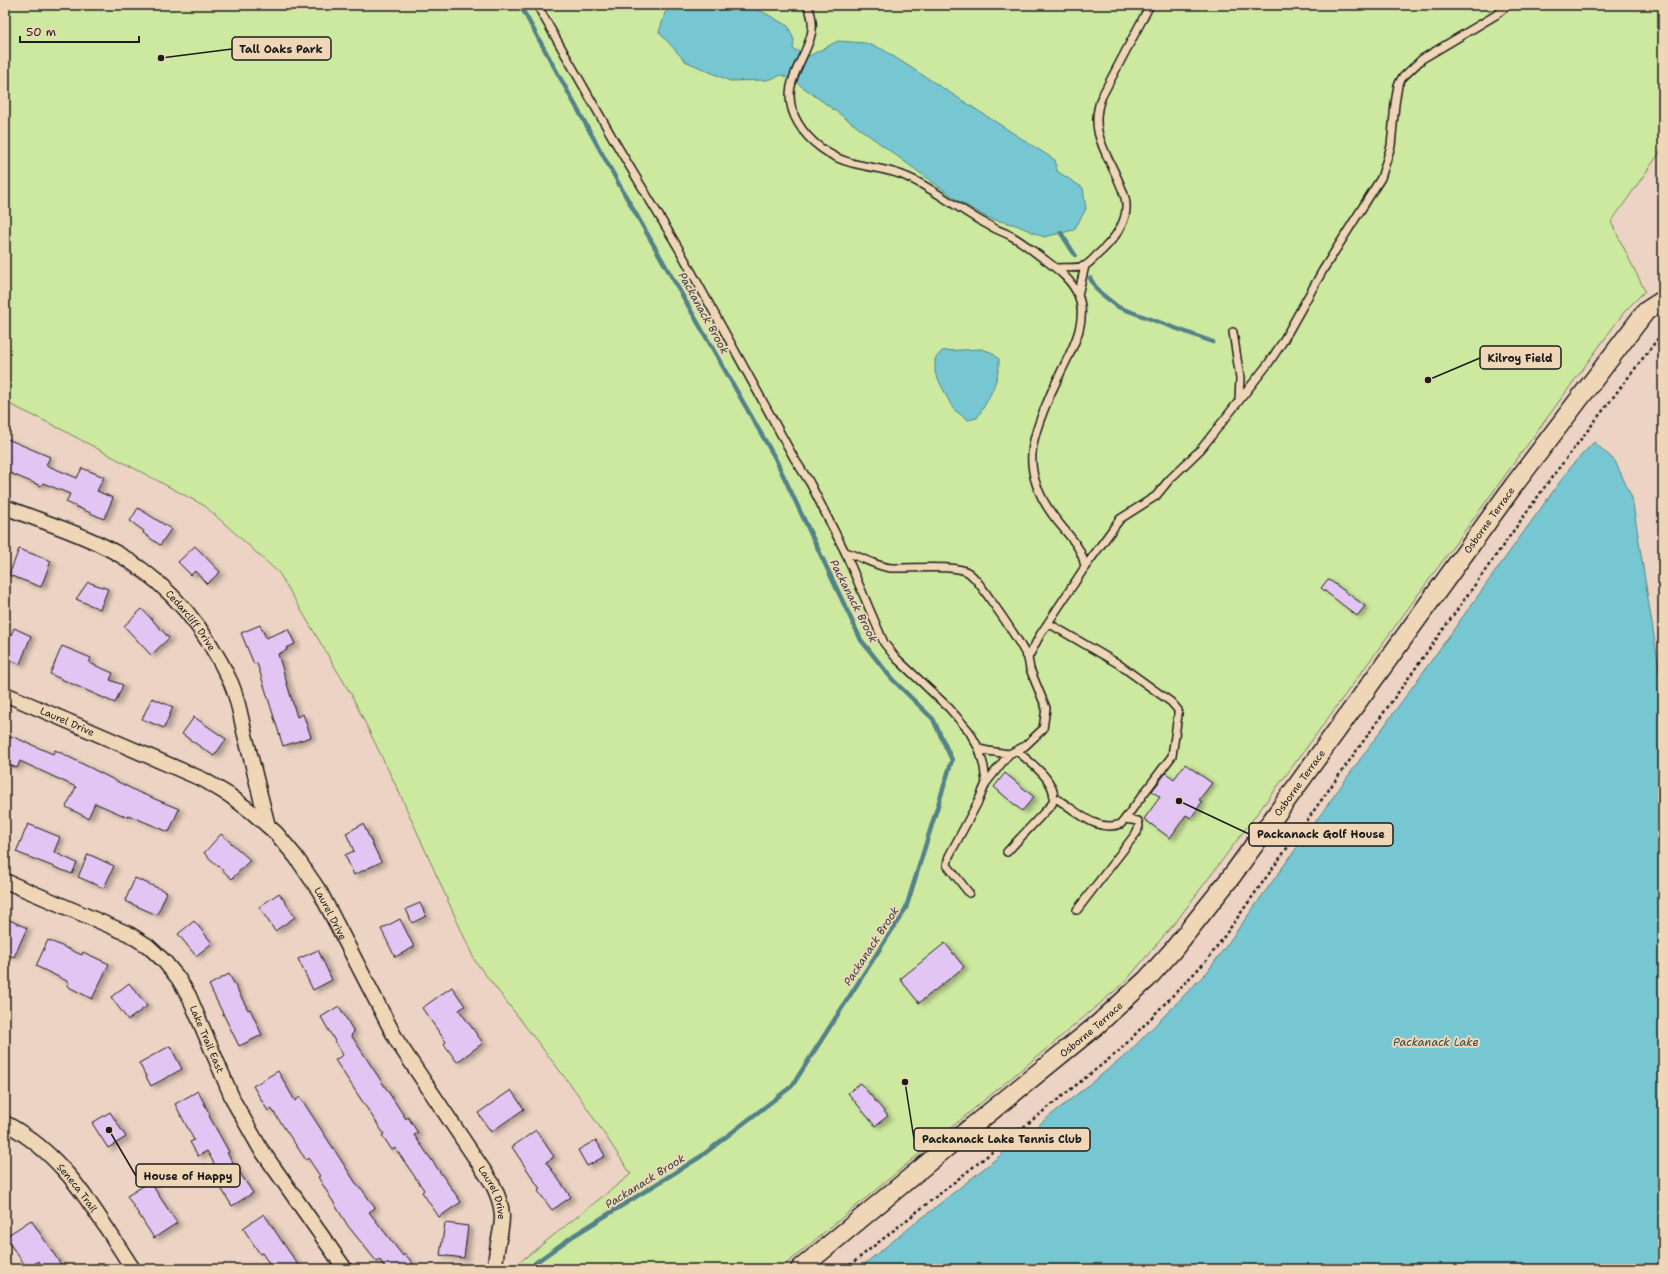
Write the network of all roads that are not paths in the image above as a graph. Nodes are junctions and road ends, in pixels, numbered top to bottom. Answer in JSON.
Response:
{"nodes":[{"id":1,"x":537,"y":5,"type":"edge"},
{"id":2,"x":807,"y":5,"type":"edge"},
{"id":3,"x":1150,"y":5,"type":"edge"},
{"id":4,"x":1508,"y":5,"type":"edge"},
{"id":5,"x":1085,"y":266,"type":"junction"},
{"id":6,"x":1057,"y":268,"type":"junction"},
{"id":7,"x":1078,"y":295,"type":"junction"},
{"id":8,"x":1663,"y":300,"type":"edge"},
{"id":9,"x":1233,"y":332,"type":"dead end"},
{"id":10,"x":1239,"y":400,"type":"junction"},
{"id":11,"x":5,"y":507,"type":"edge"},
{"id":12,"x":845,"y":552,"type":"junction"},
{"id":13,"x":1085,"y":567,"type":"junction"},
{"id":14,"x":1048,"y":623,"type":"junction"},
{"id":15,"x":1028,"y":658,"type":"junction"},
{"id":16,"x":5,"y":694,"type":"edge"},
{"id":17,"x":979,"y":749,"type":"junction"},
{"id":18,"x":1017,"y":751,"type":"junction"},
{"id":19,"x":1009,"y":754,"type":"junction"},
{"id":20,"x":986,"y":783,"type":"junction"},
{"id":21,"x":1055,"y":798,"type":"junction"},
{"id":22,"x":1125,"y":819,"type":"junction"},
{"id":23,"x":268,"y":826,"type":"junction"},
{"id":24,"x":1007,"y":852,"type":"dead end"},
{"id":25,"x":5,"y":880,"type":"edge"},
{"id":26,"x":969,"y":893,"type":"dead end"},
{"id":27,"x":1077,"y":910,"type":"dead end"},
{"id":28,"x":5,"y":1123,"type":"edge"},
{"id":29,"x":130,"y":1268,"type":"edge"},
{"id":30,"x":344,"y":1269,"type":"edge"},
{"id":31,"x":495,"y":1269,"type":"edge"},
{"id":32,"x":800,"y":1269,"type":"edge"}],
"edges":[{"from":1,"to":12,"type":"lane"},
{"from":2,"to":6,"type":"lane"},
{"from":3,"to":5,"type":"lane"},
{"from":4,"to":10,"type":"lane"},
{"from":5,"to":6,"type":"lane"},
{"from":5,"to":7,"type":"lane"},
{"from":6,"to":7,"type":"lane"},
{"from":7,"to":13,"type":"lane"},
{"from":8,"to":32,"type":"street","name":"Osborne Terrace"},
{"from":9,"to":10,"type":"lane"},
{"from":10,"to":13,"type":"lane"},
{"from":11,"to":23,"type":"street","name":"Cedarcliff Drive"},
{"from":12,"to":15,"type":"lane"},
{"from":12,"to":17,"type":"lane"},
{"from":13,"to":14,"type":"lane"},
{"from":14,"to":15,"type":"lane"},
{"from":14,"to":22,"type":"lane"},
{"from":15,"to":18,"type":"lane"},
{"from":16,"to":23,"type":"street","name":"Laurel Drive"},
{"from":17,"to":19,"type":"lane"},
{"from":17,"to":20,"type":"lane"},
{"from":18,"to":19,"type":"lane"},
{"from":18,"to":21,"type":"lane"},
{"from":19,"to":20,"type":"lane"},
{"from":20,"to":26,"type":"lane"},
{"from":21,"to":22,"type":"lane"},
{"from":21,"to":24,"type":"lane"},
{"from":22,"to":27,"type":"lane"},
{"from":23,"to":31,"type":"street","name":"Laurel Drive"},
{"from":25,"to":30,"type":"street","name":"Lake Trail East"},
{"from":28,"to":29,"type":"street","name":"Seneca Trail"}]}
